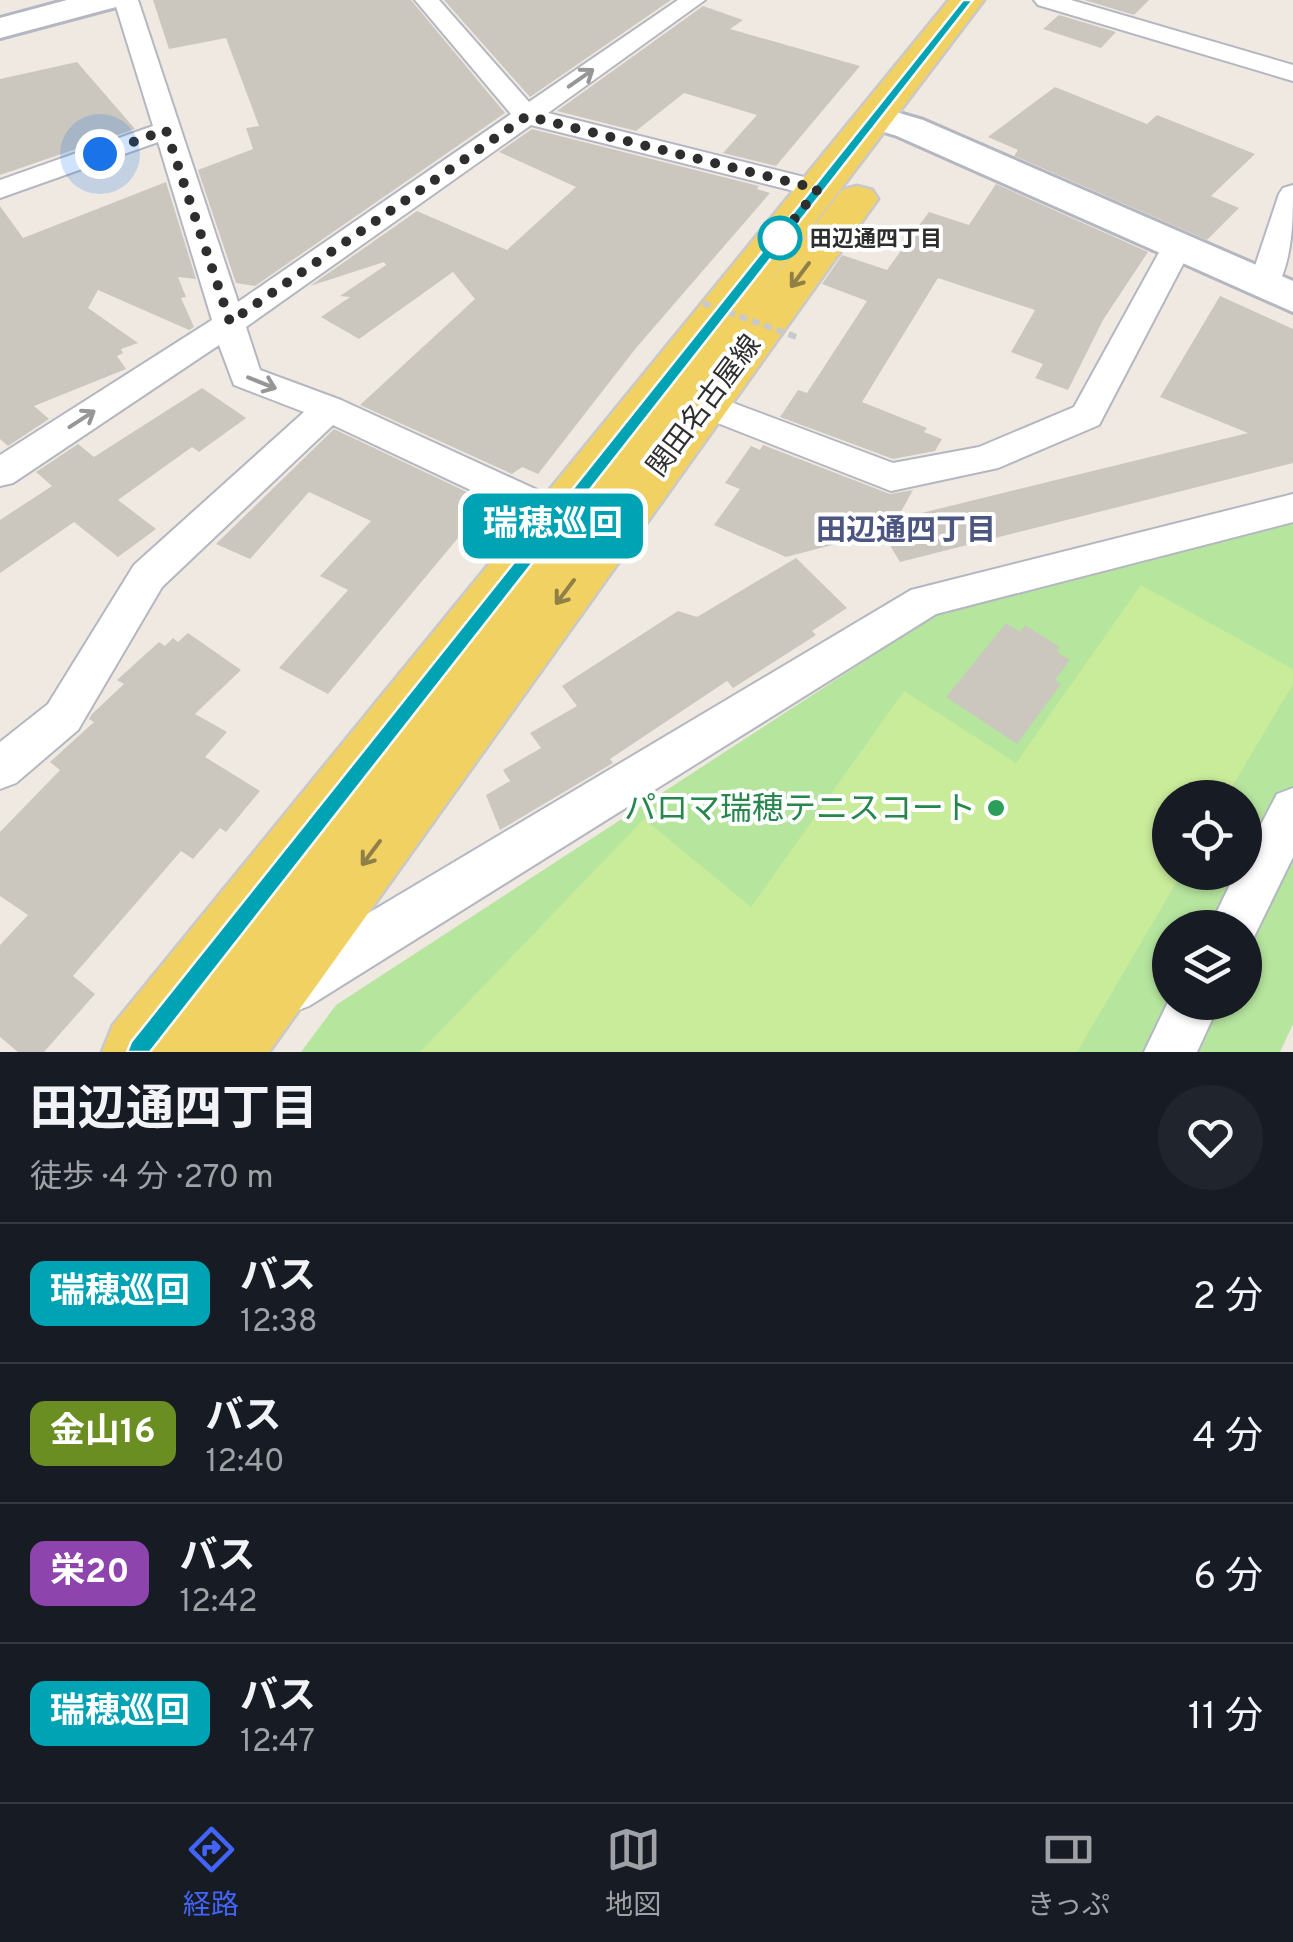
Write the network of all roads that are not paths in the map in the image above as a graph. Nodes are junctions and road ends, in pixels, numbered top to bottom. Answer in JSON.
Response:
{"nodes":[{"id":1,"x":105,"y":0,"type":"edge"},
{"id":2,"x":126,"y":0,"type":"edge"},
{"id":3,"x":427,"y":0,"type":"edge"},
{"id":4,"x":694,"y":0,"type":"edge"},
{"id":5,"x":967,"y":0,"type":"edge"},
{"id":6,"x":1005,"y":0,"type":"edge"},
{"id":7,"x":1046,"y":0,"type":"edge"},
{"id":8,"x":0,"y":28,"type":"edge"},
{"id":9,"x":1293,"y":72,"type":"edge"},
{"id":10,"x":527,"y":116,"type":"junction"},
{"id":11,"x":892,"y":122,"type":"junction"},
{"id":12,"x":166,"y":130,"type":"junction"},
{"id":13,"x":818,"y":189,"type":"junction"},
{"id":14,"x":0,"y":190,"type":"edge"},
{"id":15,"x":1293,"y":194,"type":"edge"},
{"id":16,"x":1176,"y":247,"type":"junction"},
{"id":17,"x":1278,"y":291,"type":"edge"},
{"id":18,"x":230,"y":322,"type":"junction"},
{"id":19,"x":704,"y":404,"type":"junction"},
{"id":20,"x":329,"y":409,"type":"junction"},
{"id":21,"x":0,"y":472,"type":"edge"},
{"id":22,"x":1293,"y":508,"type":"edge"},
{"id":23,"x":583,"y":527,"type":"junction"},
{"id":24,"x":0,"y":768,"type":"edge"},
{"id":25,"x":1293,"y":809,"type":"edge"},
{"id":26,"x":1242,"y":910,"type":"edge"},
{"id":27,"x":1186,"y":1020,"type":"edge"},
{"id":28,"x":239,"y":1031,"type":"edge"},
{"id":29,"x":140,"y":1052,"type":"edge"},
{"id":30,"x":1170,"y":1052,"type":"edge"}],
"edges":[{"from":1,"to":8,"type":"street"},
{"from":2,"to":12,"type":"street"},
{"from":3,"to":10,"type":"street"},
{"from":10,"to":4,"type":"street","one_way":true},
{"from":5,"to":11,"type":"main road","name":"関田名古屋線"},
{"from":6,"to":11,"type":"main road","name":"関田名古屋線"},
{"from":7,"to":9,"type":"street"},
{"from":10,"to":13,"type":"street"},
{"from":10,"to":18,"type":"street"},
{"from":11,"to":13,"type":"main road","name":"関田名古屋線"},
{"from":11,"to":16,"type":"street"},
{"from":11,"to":19,"type":"main road","name":"関田名古屋線","one_way":true},
{"from":12,"to":14,"type":"street"},
{"from":12,"to":18,"type":"street"},
{"from":13,"to":23,"type":"main road","name":"関田名古屋線"},
{"from":15,"to":17,"type":"street"},
{"from":16,"to":17,"type":"street"},
{"from":16,"to":19,"type":"street"},
{"from":18,"to":20,"type":"street","one_way":true},
{"from":21,"to":18,"type":"street","one_way":true},
{"from":19,"to":23,"type":"main road","name":"関田名古屋線"},
{"from":20,"to":23,"type":"street"},
{"from":20,"to":24,"type":"street"},
{"from":22,"to":28,"type":"street"},
{"from":23,"to":28,"type":"main road","name":"関田名古屋線","one_way":true},
{"from":23,"to":29,"type":"main road","name":"関田名古屋線"},
{"from":25,"to":26,"type":"street"},
{"from":27,"to":30,"type":"street"}]}
